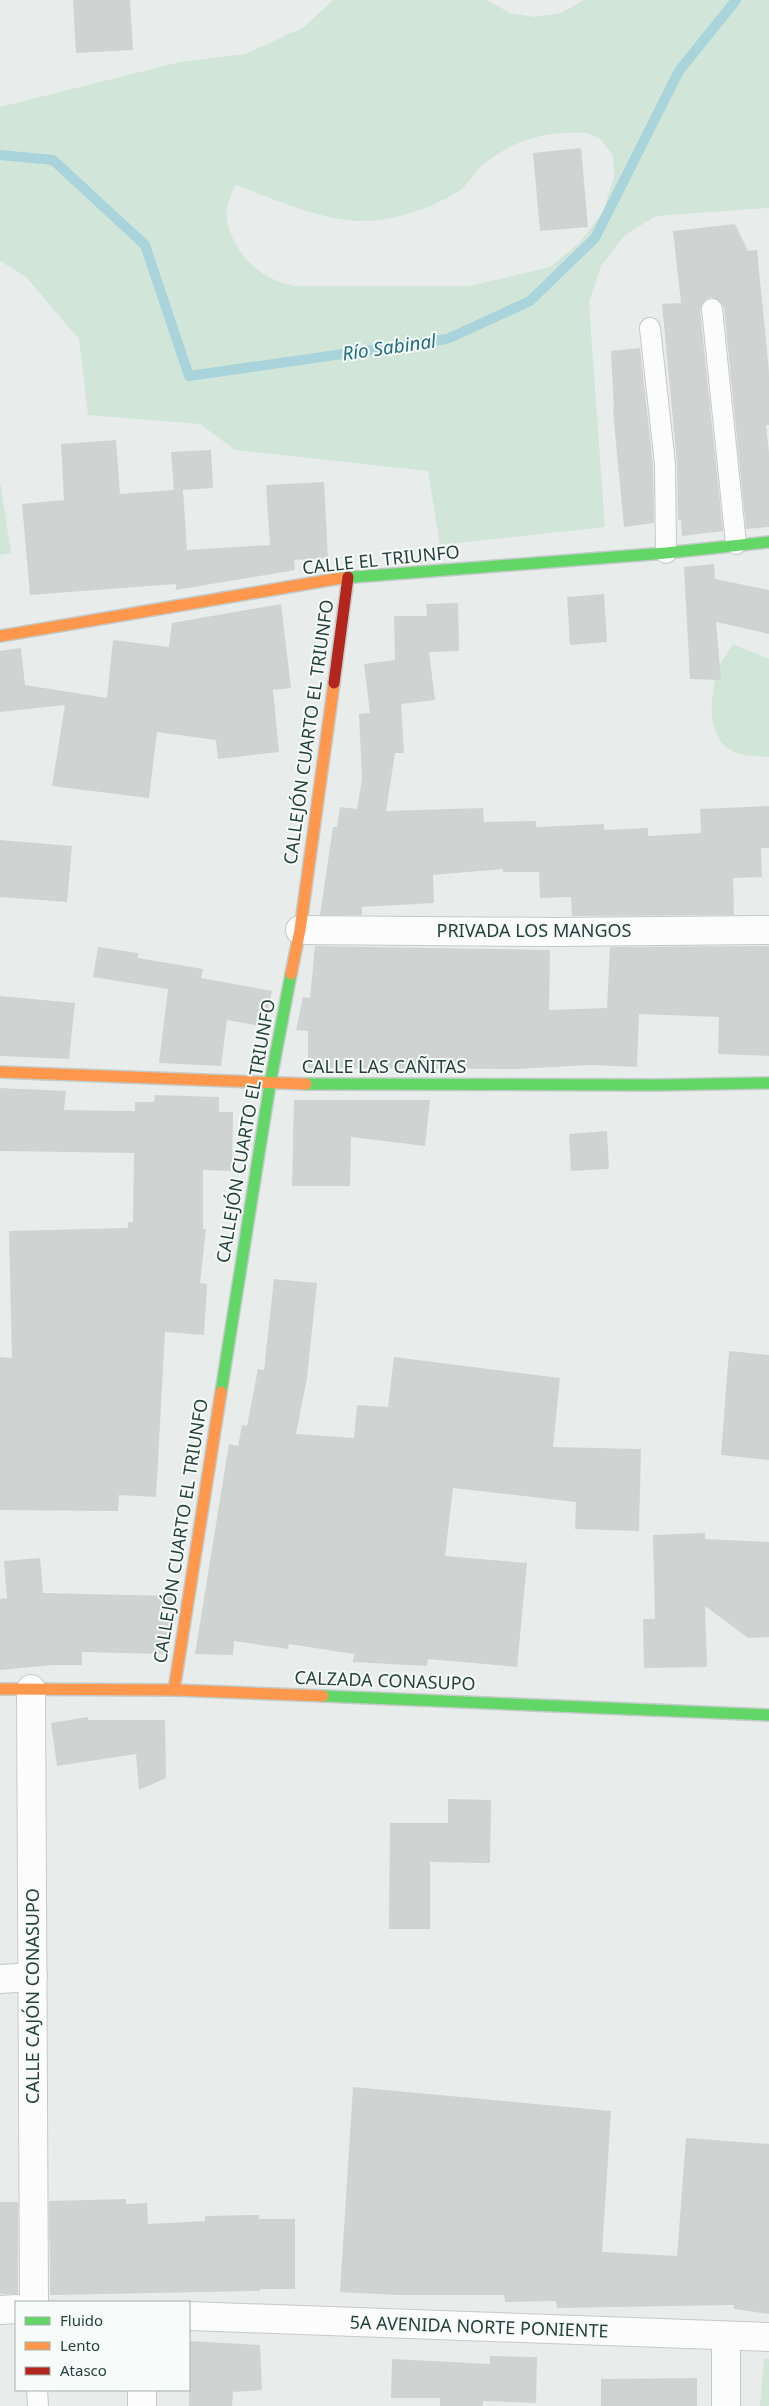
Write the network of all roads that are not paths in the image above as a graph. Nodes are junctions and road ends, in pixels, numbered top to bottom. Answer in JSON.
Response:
{"nodes":[{"id":1,"x":712,"y":309,"type":"dead end"},
{"id":2,"x":650,"y":328,"type":"dead end"},
{"id":3,"x":769,"y":542,"type":"edge"},
{"id":4,"x":736,"y":544,"type":"junction"},
{"id":5,"x":666,"y":552,"type":"junction"},
{"id":6,"x":348,"y":577,"type":"junction"},
{"id":7,"x":0,"y":636,"type":"edge"},
{"id":8,"x":300,"y":930,"type":"junction"},
{"id":9,"x":769,"y":930,"type":"edge"},
{"id":10,"x":0,"y":1072,"type":"edge"},
{"id":11,"x":769,"y":1083,"type":"edge"},
{"id":12,"x":270,"y":1084,"type":"junction"},
{"id":13,"x":0,"y":1689,"type":"edge"},
{"id":14,"x":31,"y":1689,"type":"junction"},
{"id":15,"x":174,"y":1690,"type":"junction"},
{"id":16,"x":769,"y":1714,"type":"edge"},
{"id":17,"x":33,"y":1977,"type":"junction"},
{"id":18,"x":0,"y":1978,"type":"edge"},
{"id":19,"x":34,"y":2301,"type":"edge"},
{"id":20,"x":15,"y":2309,"type":"edge"},
{"id":21,"x":0,"y":2310,"type":"edge"},
{"id":22,"x":190,"y":2316,"type":"edge"},
{"id":23,"x":726,"y":2336,"type":"junction"},
{"id":24,"x":769,"y":2337,"type":"edge"},
{"id":25,"x":37,"y":2391,"type":"edge"},
{"id":26,"x":142,"y":2391,"type":"edge"},
{"id":27,"x":38,"y":2406,"type":"edge"},
{"id":28,"x":142,"y":2406,"type":"edge"},
{"id":29,"x":726,"y":2406,"type":"edge"}],
"edges":[{"from":1,"to":4,"type":"lane"},
{"from":2,"to":5,"type":"lane"},
{"from":3,"to":4,"type":"street","name":"CALLE EL TRIUNFO"},
{"from":4,"to":5,"type":"street","name":"CALLE EL TRIUNFO"},
{"from":5,"to":6,"type":"street","name":"CALLE EL TRIUNFO"},
{"from":6,"to":7,"type":"street","name":"CALLE EL TRIUNFO"},
{"from":6,"to":8,"type":"street","name":"CALLEJÓN CUARTO EL TRIUNFO"},
{"from":8,"to":9,"type":"street","name":"PRIVADA LOS MANGOS"},
{"from":8,"to":12,"type":"street","name":"CALLEJÓN CUARTO EL TRIUNFO"},
{"from":10,"to":12,"type":"street","name":"CALLE LAS CAÑITAS"},
{"from":11,"to":12,"type":"street","name":"CALLE LAS CAÑITAS"},
{"from":12,"to":15,"type":"street","name":"CALLEJÓN CUARTO EL TRIUNFO"},
{"from":13,"to":14,"type":"street","name":"CALZADA CONASUPO"},
{"from":14,"to":15,"type":"street","name":"CALZADA CONASUPO"},
{"from":14,"to":17,"type":"street","name":"CALLE CAJÓN CONASUPO"},
{"from":15,"to":16,"type":"street","name":"CALZADA CONASUPO"},
{"from":17,"to":18,"type":"street"},
{"from":17,"to":19,"type":"street","name":"CALLE CAJÓN CONASUPO"},
{"from":20,"to":21,"type":"street"},
{"from":22,"to":23,"type":"street","name":"5A AVENIDA NORTE PONIENTE"},
{"from":23,"to":24,"type":"street","name":"5A AVENIDA NORTE PONIENTE"},
{"from":23,"to":29,"type":"street"},
{"from":25,"to":27,"type":"lane"},
{"from":26,"to":28,"type":"street"}]}
